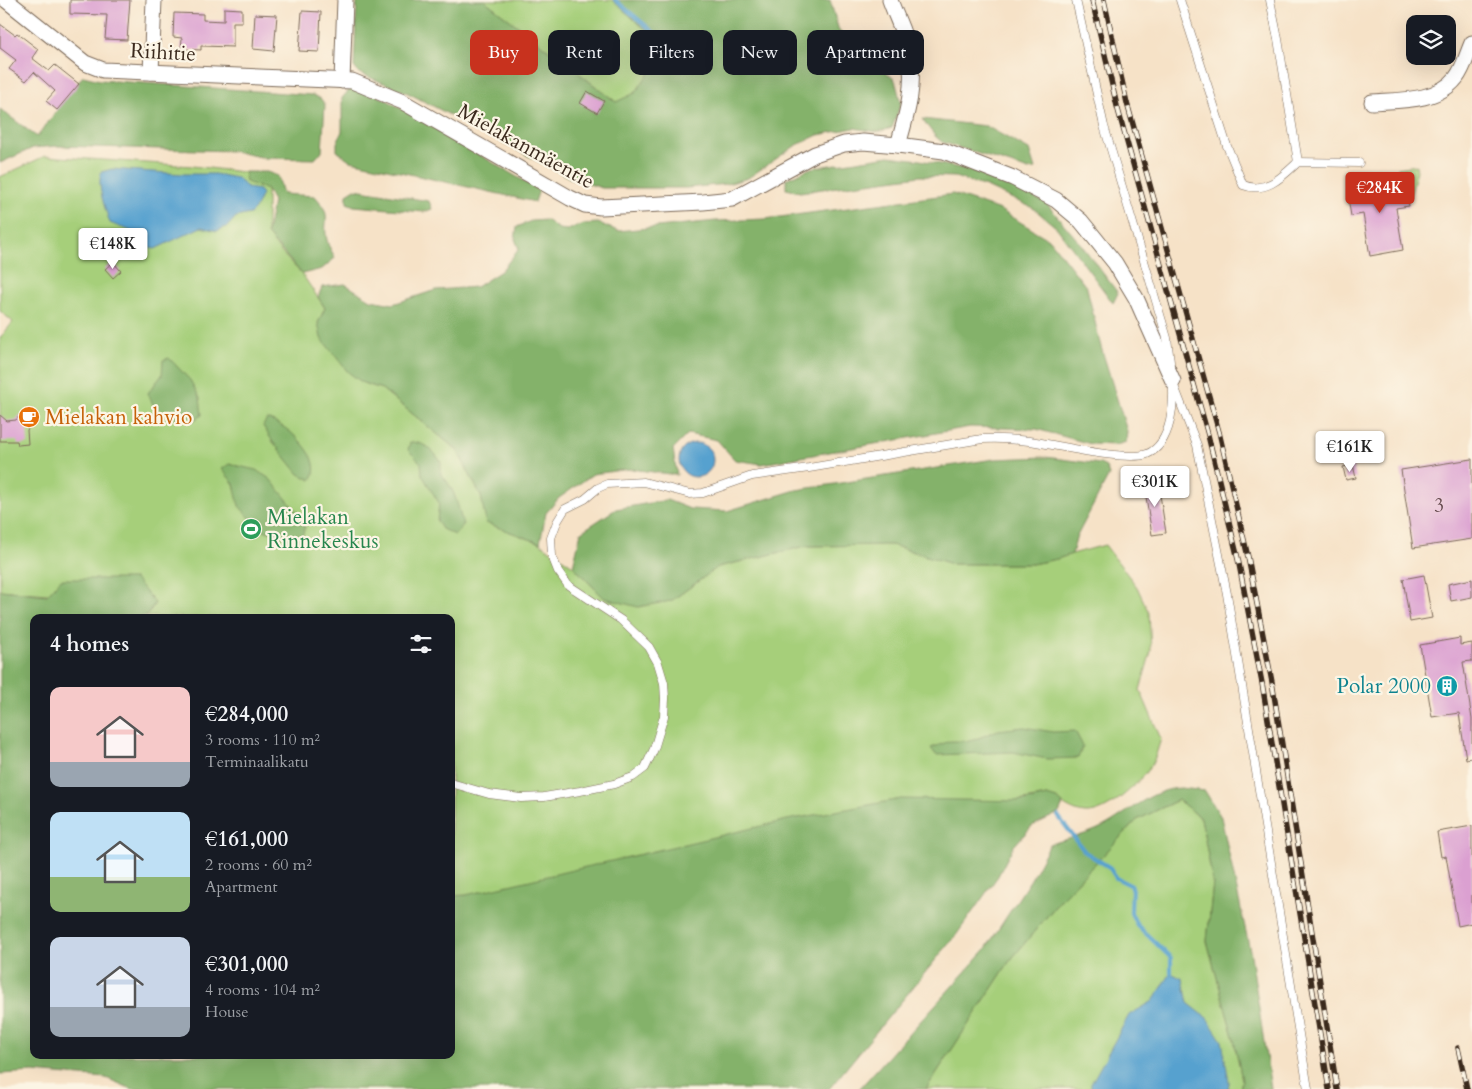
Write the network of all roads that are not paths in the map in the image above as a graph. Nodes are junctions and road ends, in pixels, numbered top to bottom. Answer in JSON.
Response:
{"nodes":[{"id":1,"x":6,"y":0,"type":"edge"},
{"id":2,"x":154,"y":0,"type":"edge"},
{"id":3,"x":345,"y":0,"type":"edge"},
{"id":4,"x":890,"y":0,"type":"edge"},
{"id":5,"x":1076,"y":0,"type":"edge"},
{"id":6,"x":1180,"y":0,"type":"edge"},
{"id":7,"x":1270,"y":0,"type":"edge"},
{"id":8,"x":1472,"y":43,"type":"edge"},
{"id":9,"x":151,"y":72,"type":"junction"},
{"id":10,"x":342,"y":81,"type":"junction"},
{"id":11,"x":1372,"y":102,"type":"dead end"},
{"id":12,"x":898,"y":145,"type":"junction"},
{"id":13,"x":1298,"y":162,"type":"junction"},
{"id":14,"x":1359,"y":163,"type":"dead end"},
{"id":15,"x":1172,"y":382,"type":"junction"},
{"id":16,"x":455,"y":784,"type":"edge"},
{"id":17,"x":1308,"y":1089,"type":"edge"}],
"edges":[{"from":1,"to":9,"type":"street","name":"Riihitie"},
{"from":2,"to":9,"type":"street"},
{"from":3,"to":10,"type":"street"},
{"from":4,"to":12,"type":"street"},
{"from":5,"to":15,"type":"lane"},
{"from":6,"to":13,"type":"lane"},
{"from":7,"to":13,"type":"lane"},
{"from":8,"to":11,"type":"street"},
{"from":9,"to":10,"type":"street","name":"Riihitie"},
{"from":10,"to":12,"type":"street","name":"Mielakanmäentie"},
{"from":12,"to":15,"type":"street","name":"Mielakanmäentie"},
{"from":13,"to":14,"type":"lane"},
{"from":15,"to":16,"type":"lane"},
{"from":15,"to":17,"type":"lane"}]}
